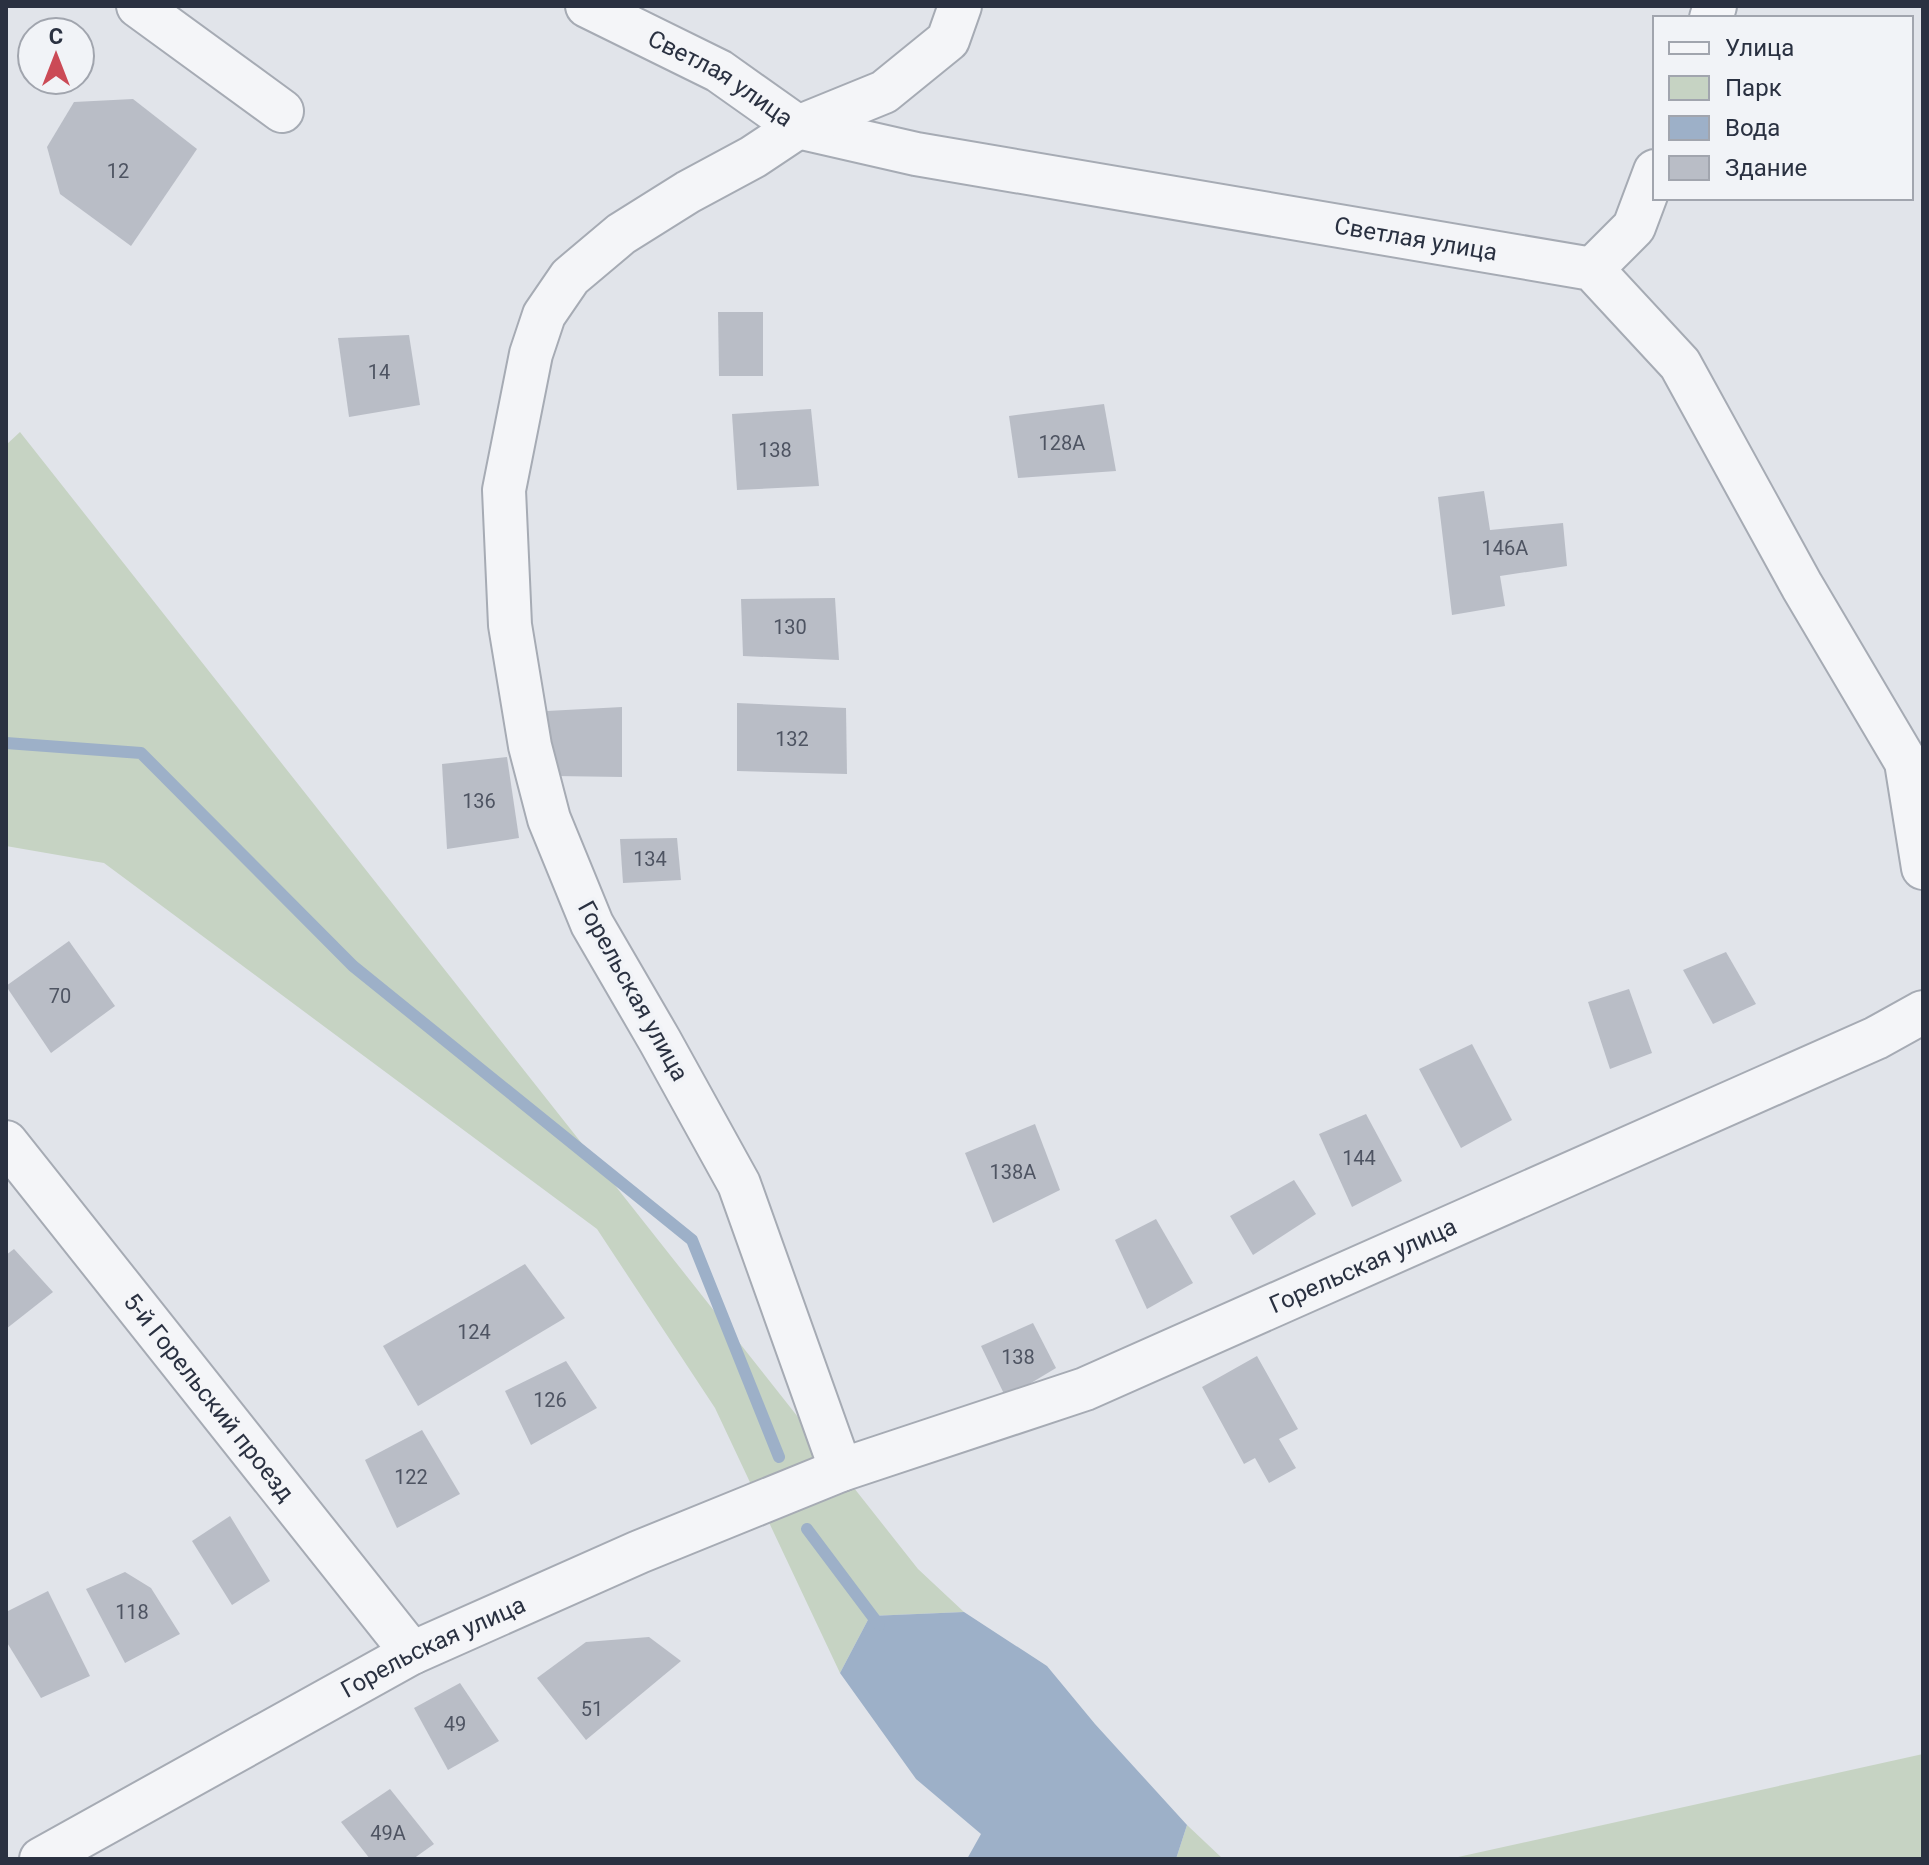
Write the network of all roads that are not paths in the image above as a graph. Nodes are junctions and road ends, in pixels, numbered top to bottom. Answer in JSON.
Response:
{"nodes":[{"id":1,"x":138,"y":6,"type":"edge"},
{"id":2,"x":587,"y":6,"type":"edge"},
{"id":3,"x":960,"y":6,"type":"edge"},
{"id":4,"x":282,"y":111,"type":"dead end"},
{"id":5,"x":798,"y":127,"type":"junction"},
{"id":6,"x":1653,"y":176,"type":"edge"},
{"id":7,"x":1592,"y":269,"type":"junction"},
{"id":8,"x":1923,"y":868,"type":"edge"},
{"id":9,"x":1923,"y":1012,"type":"edge"},
{"id":10,"x":6,"y":1142,"type":"edge"},
{"id":11,"x":841,"y":1470,"type":"junction"},
{"id":12,"x":412,"y":1653,"type":"junction"},
{"id":13,"x":41,"y":1859,"type":"edge"}],
"edges":[{"from":1,"to":4,"type":"street"},
{"from":2,"to":5,"type":"street","name":"Светлая улица"},
{"from":3,"to":5,"type":"street","name":"Горельская улица"},
{"from":5,"to":7,"type":"street","name":"Светлая улица"},
{"from":5,"to":11,"type":"street","name":"Горельская улица"},
{"from":6,"to":7,"type":"street"},
{"from":7,"to":8,"type":"street"},
{"from":9,"to":11,"type":"street","name":"Горельская улица"},
{"from":10,"to":12,"type":"street","name":"5-й Горельский проезд"},
{"from":11,"to":12,"type":"street","name":"Горельская улица"},
{"from":12,"to":13,"type":"street","name":"Горельская улица"}]}
